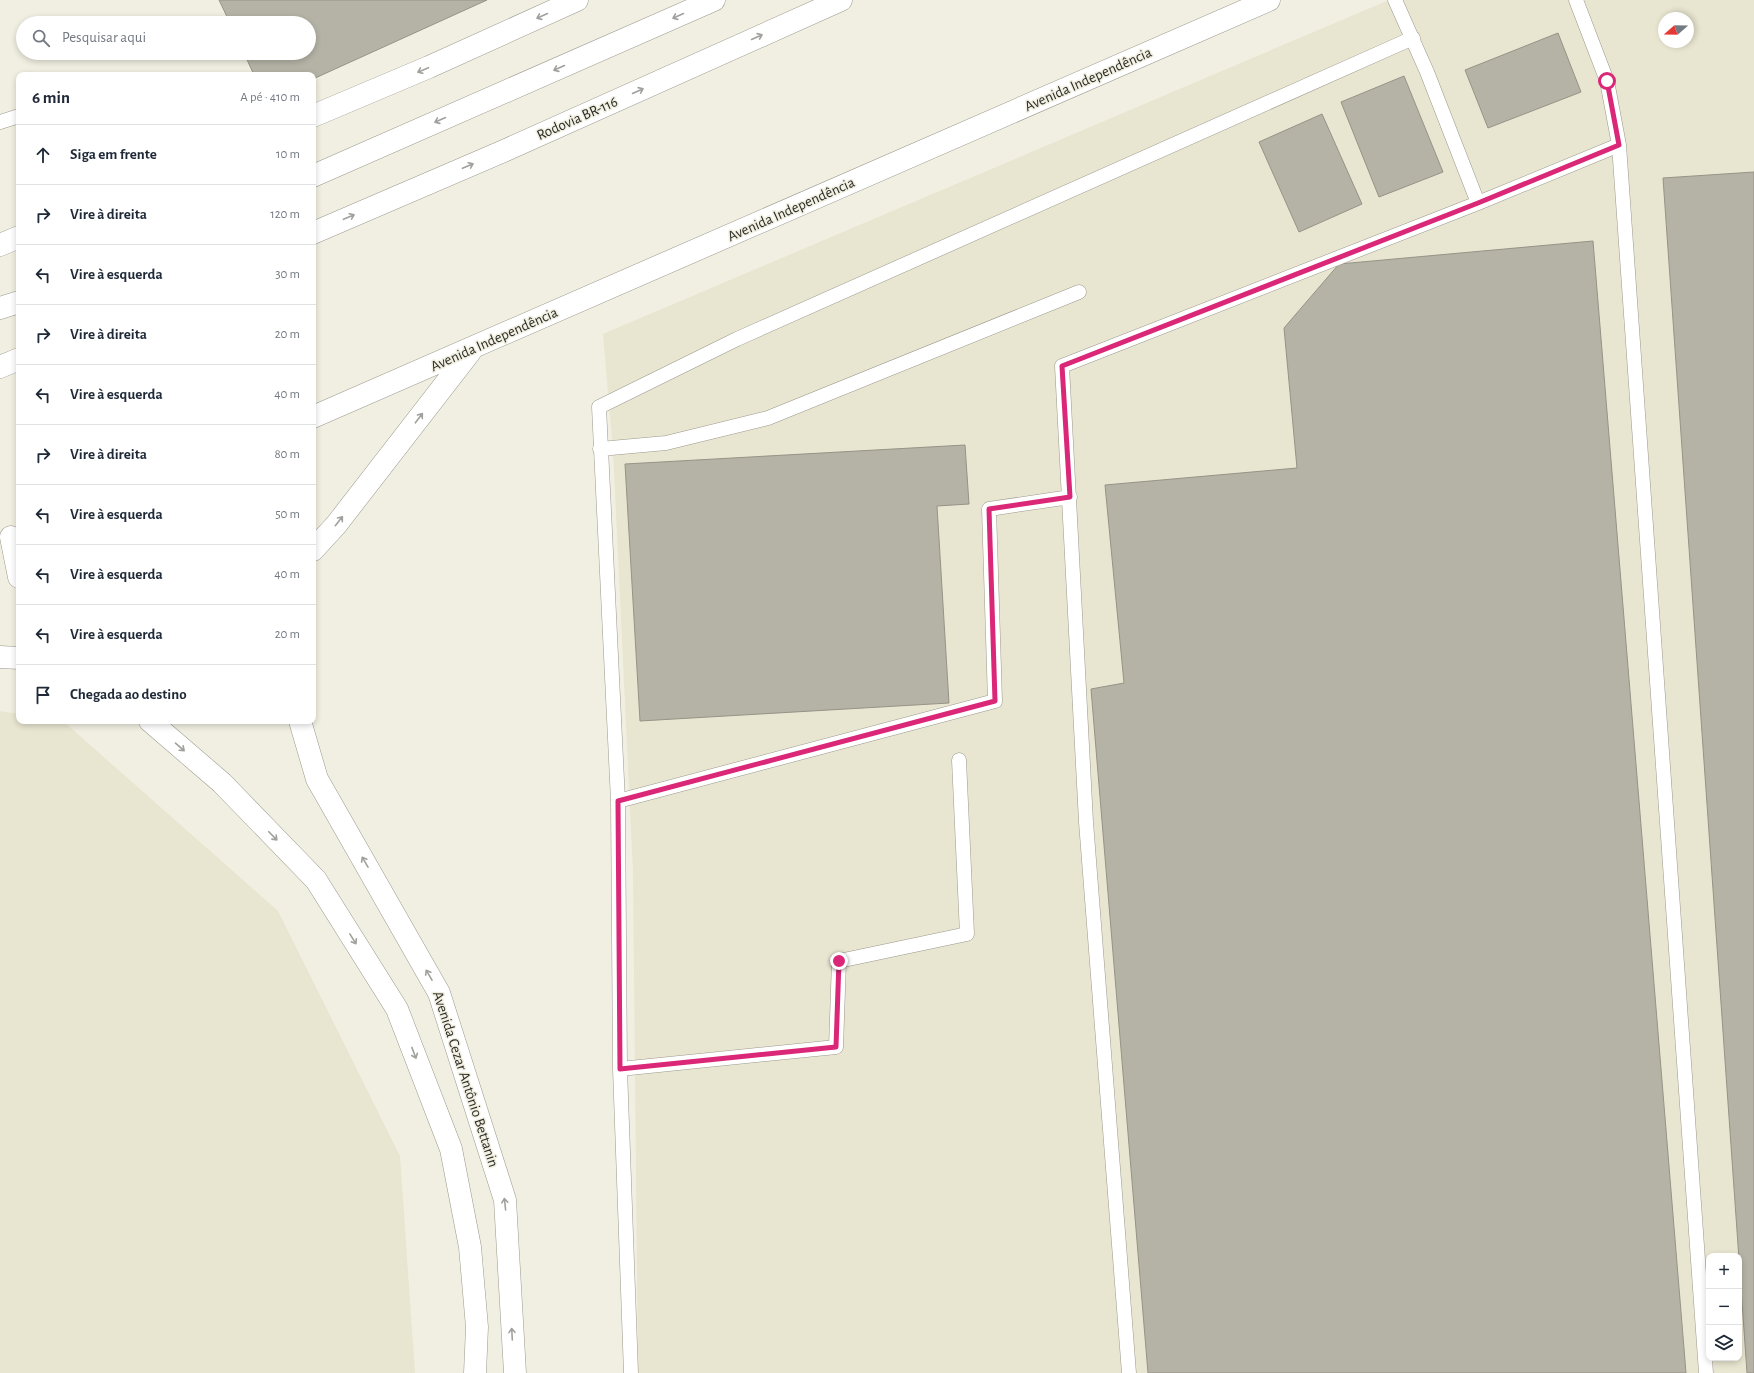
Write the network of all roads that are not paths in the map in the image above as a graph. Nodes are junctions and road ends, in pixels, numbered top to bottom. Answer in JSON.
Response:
{"nodes":[{"id":1,"x":577,"y":0,"type":"edge"},
{"id":2,"x":714,"y":0,"type":"edge"},
{"id":3,"x":841,"y":0,"type":"edge"},
{"id":4,"x":1269,"y":0,"type":"edge"},
{"id":5,"x":1394,"y":0,"type":"edge"},
{"id":6,"x":1576,"y":0,"type":"edge"},
{"id":7,"x":1413,"y":38,"type":"junction"},
{"id":8,"x":316,"y":115,"type":"edge"},
{"id":9,"x":16,"y":117,"type":"edge"},
{"id":10,"x":0,"y":122,"type":"edge"},
{"id":11,"x":1619,"y":145,"type":"junction"},
{"id":12,"x":316,"y":175,"type":"edge"},
{"id":13,"x":1478,"y":203,"type":"junction"},
{"id":14,"x":316,"y":232,"type":"edge"},
{"id":15,"x":16,"y":239,"type":"edge"},
{"id":16,"x":0,"y":245,"type":"edge"},
{"id":17,"x":1079,"y":292,"type":"dead end"},
{"id":18,"x":16,"y":303,"type":"edge"},
{"id":19,"x":0,"y":308,"type":"edge"},
{"id":20,"x":471,"y":350,"type":"junction"},
{"id":21,"x":16,"y":360,"type":"edge"},
{"id":22,"x":0,"y":367,"type":"edge"},
{"id":23,"x":316,"y":417,"type":"edge"},
{"id":24,"x":600,"y":449,"type":"junction"},
{"id":25,"x":1070,"y":497,"type":"junction"},
{"id":26,"x":10,"y":537,"type":"edge"},
{"id":27,"x":316,"y":547,"type":"edge"},
{"id":28,"x":16,"y":563,"type":"edge"},
{"id":29,"x":0,"y":657,"type":"edge"},
{"id":30,"x":16,"y":658,"type":"edge"},
{"id":31,"x":153,"y":724,"type":"edge"},
{"id":32,"x":301,"y":724,"type":"edge"},
{"id":33,"x":960,"y":760,"type":"dead end"},
{"id":34,"x":618,"y":801,"type":"junction"},
{"id":35,"x":620,"y":1069,"type":"junction"},
{"id":36,"x":475,"y":1373,"type":"edge"},
{"id":37,"x":514,"y":1373,"type":"edge"},
{"id":38,"x":631,"y":1373,"type":"edge"},
{"id":39,"x":1129,"y":1373,"type":"edge"},
{"id":40,"x":1706,"y":1373,"type":"edge"}],
"edges":[{"from":1,"to":8,"type":"main road","one_way":true},
{"from":2,"to":12,"type":"main road","one_way":true},
{"from":14,"to":3,"type":"main road","name":"Rodovia BR-116","one_way":true},
{"from":4,"to":20,"type":"main road","name":"Avenida Independência"},
{"from":5,"to":7,"type":"lane"},
{"from":6,"to":11,"type":"lane"},
{"from":7,"to":13,"type":"lane"},
{"from":7,"to":24,"type":"lane"},
{"from":9,"to":10,"type":"lane"},
{"from":11,"to":13,"type":"lane"},
{"from":11,"to":40,"type":"lane"},
{"from":13,"to":25,"type":"lane"},
{"from":15,"to":16,"type":"main road"},
{"from":17,"to":24,"type":"lane"},
{"from":18,"to":19,"type":"main road"},
{"from":20,"to":23,"type":"main road","name":"Avenida Independência"},
{"from":27,"to":20,"type":"main road","one_way":true},
{"from":21,"to":22,"type":"main road"},
{"from":24,"to":34,"type":"lane"},
{"from":25,"to":34,"type":"lane"},
{"from":25,"to":39,"type":"lane"},
{"from":26,"to":28,"type":"main road"},
{"from":29,"to":30,"type":"main road"},
{"from":31,"to":36,"type":"main road","one_way":true},
{"from":37,"to":32,"type":"main road","name":"Avenida Cezar Antônio Bettanin","one_way":true},
{"from":33,"to":35,"type":"lane"},
{"from":34,"to":35,"type":"lane"},
{"from":35,"to":38,"type":"lane"}]}
